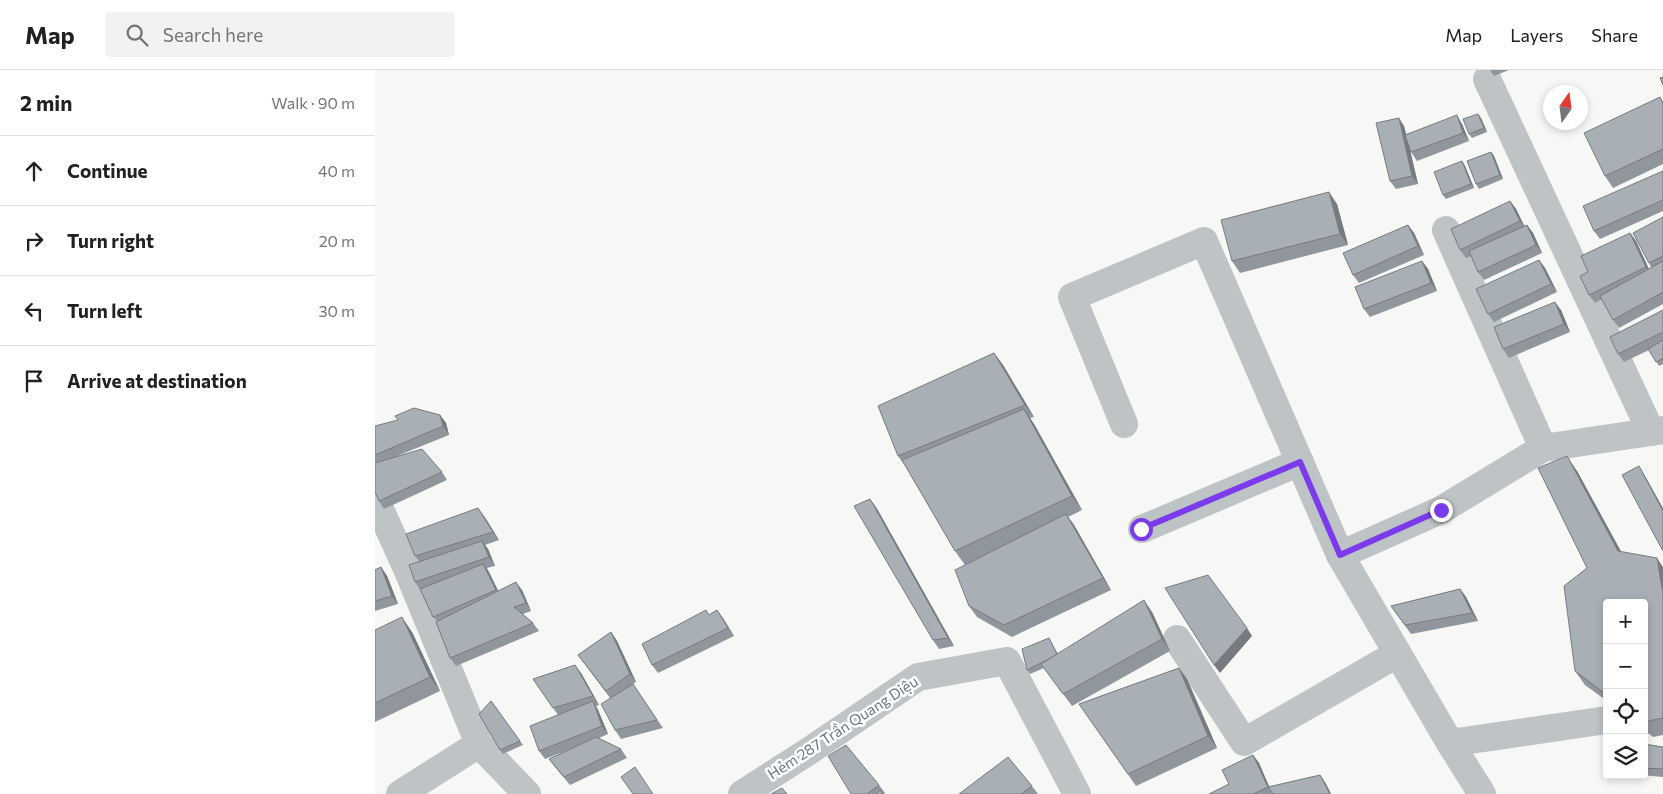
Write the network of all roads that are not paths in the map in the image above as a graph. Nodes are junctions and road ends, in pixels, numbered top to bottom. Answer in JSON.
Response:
{"nodes":[{"id":1,"x":1487,"y":79,"type":"dead end"},
{"id":2,"x":1446,"y":230,"type":"dead end"},
{"id":3,"x":1125,"y":424,"type":"dead end"},
{"id":4,"x":1657,"y":431,"type":"edge"},
{"id":5,"x":1543,"y":448,"type":"junction"},
{"id":6,"x":1300,"y":462,"type":"junction"},
{"id":7,"x":375,"y":498,"type":"edge"},
{"id":8,"x":1141,"y":529,"type":"dead end"},
{"id":9,"x":1340,"y":555,"type":"junction"},
{"id":10,"x":1177,"y":639,"type":"dead end"},
{"id":11,"x":1397,"y":654,"type":"junction"},
{"id":12,"x":1603,"y":721,"type":"edge"},
{"id":13,"x":1450,"y":743,"type":"junction"},
{"id":14,"x":479,"y":744,"type":"junction"},
{"id":15,"x":400,"y":794,"type":"edge"},
{"id":16,"x":527,"y":794,"type":"edge"},
{"id":17,"x":741,"y":794,"type":"edge"},
{"id":18,"x":1077,"y":794,"type":"edge"},
{"id":19,"x":1482,"y":794,"type":"edge"}],
"edges":[{"from":1,"to":4,"type":"street"},
{"from":2,"to":5,"type":"street"},
{"from":3,"to":6,"type":"street"},
{"from":4,"to":5,"type":"street"},
{"from":5,"to":9,"type":"street"},
{"from":6,"to":8,"type":"street"},
{"from":6,"to":9,"type":"street"},
{"from":7,"to":14,"type":"street"},
{"from":9,"to":11,"type":"street"},
{"from":10,"to":11,"type":"street"},
{"from":11,"to":13,"type":"street"},
{"from":12,"to":13,"type":"street"},
{"from":13,"to":19,"type":"street"},
{"from":14,"to":15,"type":"street"},
{"from":14,"to":16,"type":"street"},
{"from":17,"to":18,"type":"street","name":"Hẻm 287 Trần Quang Diệu"}]}
